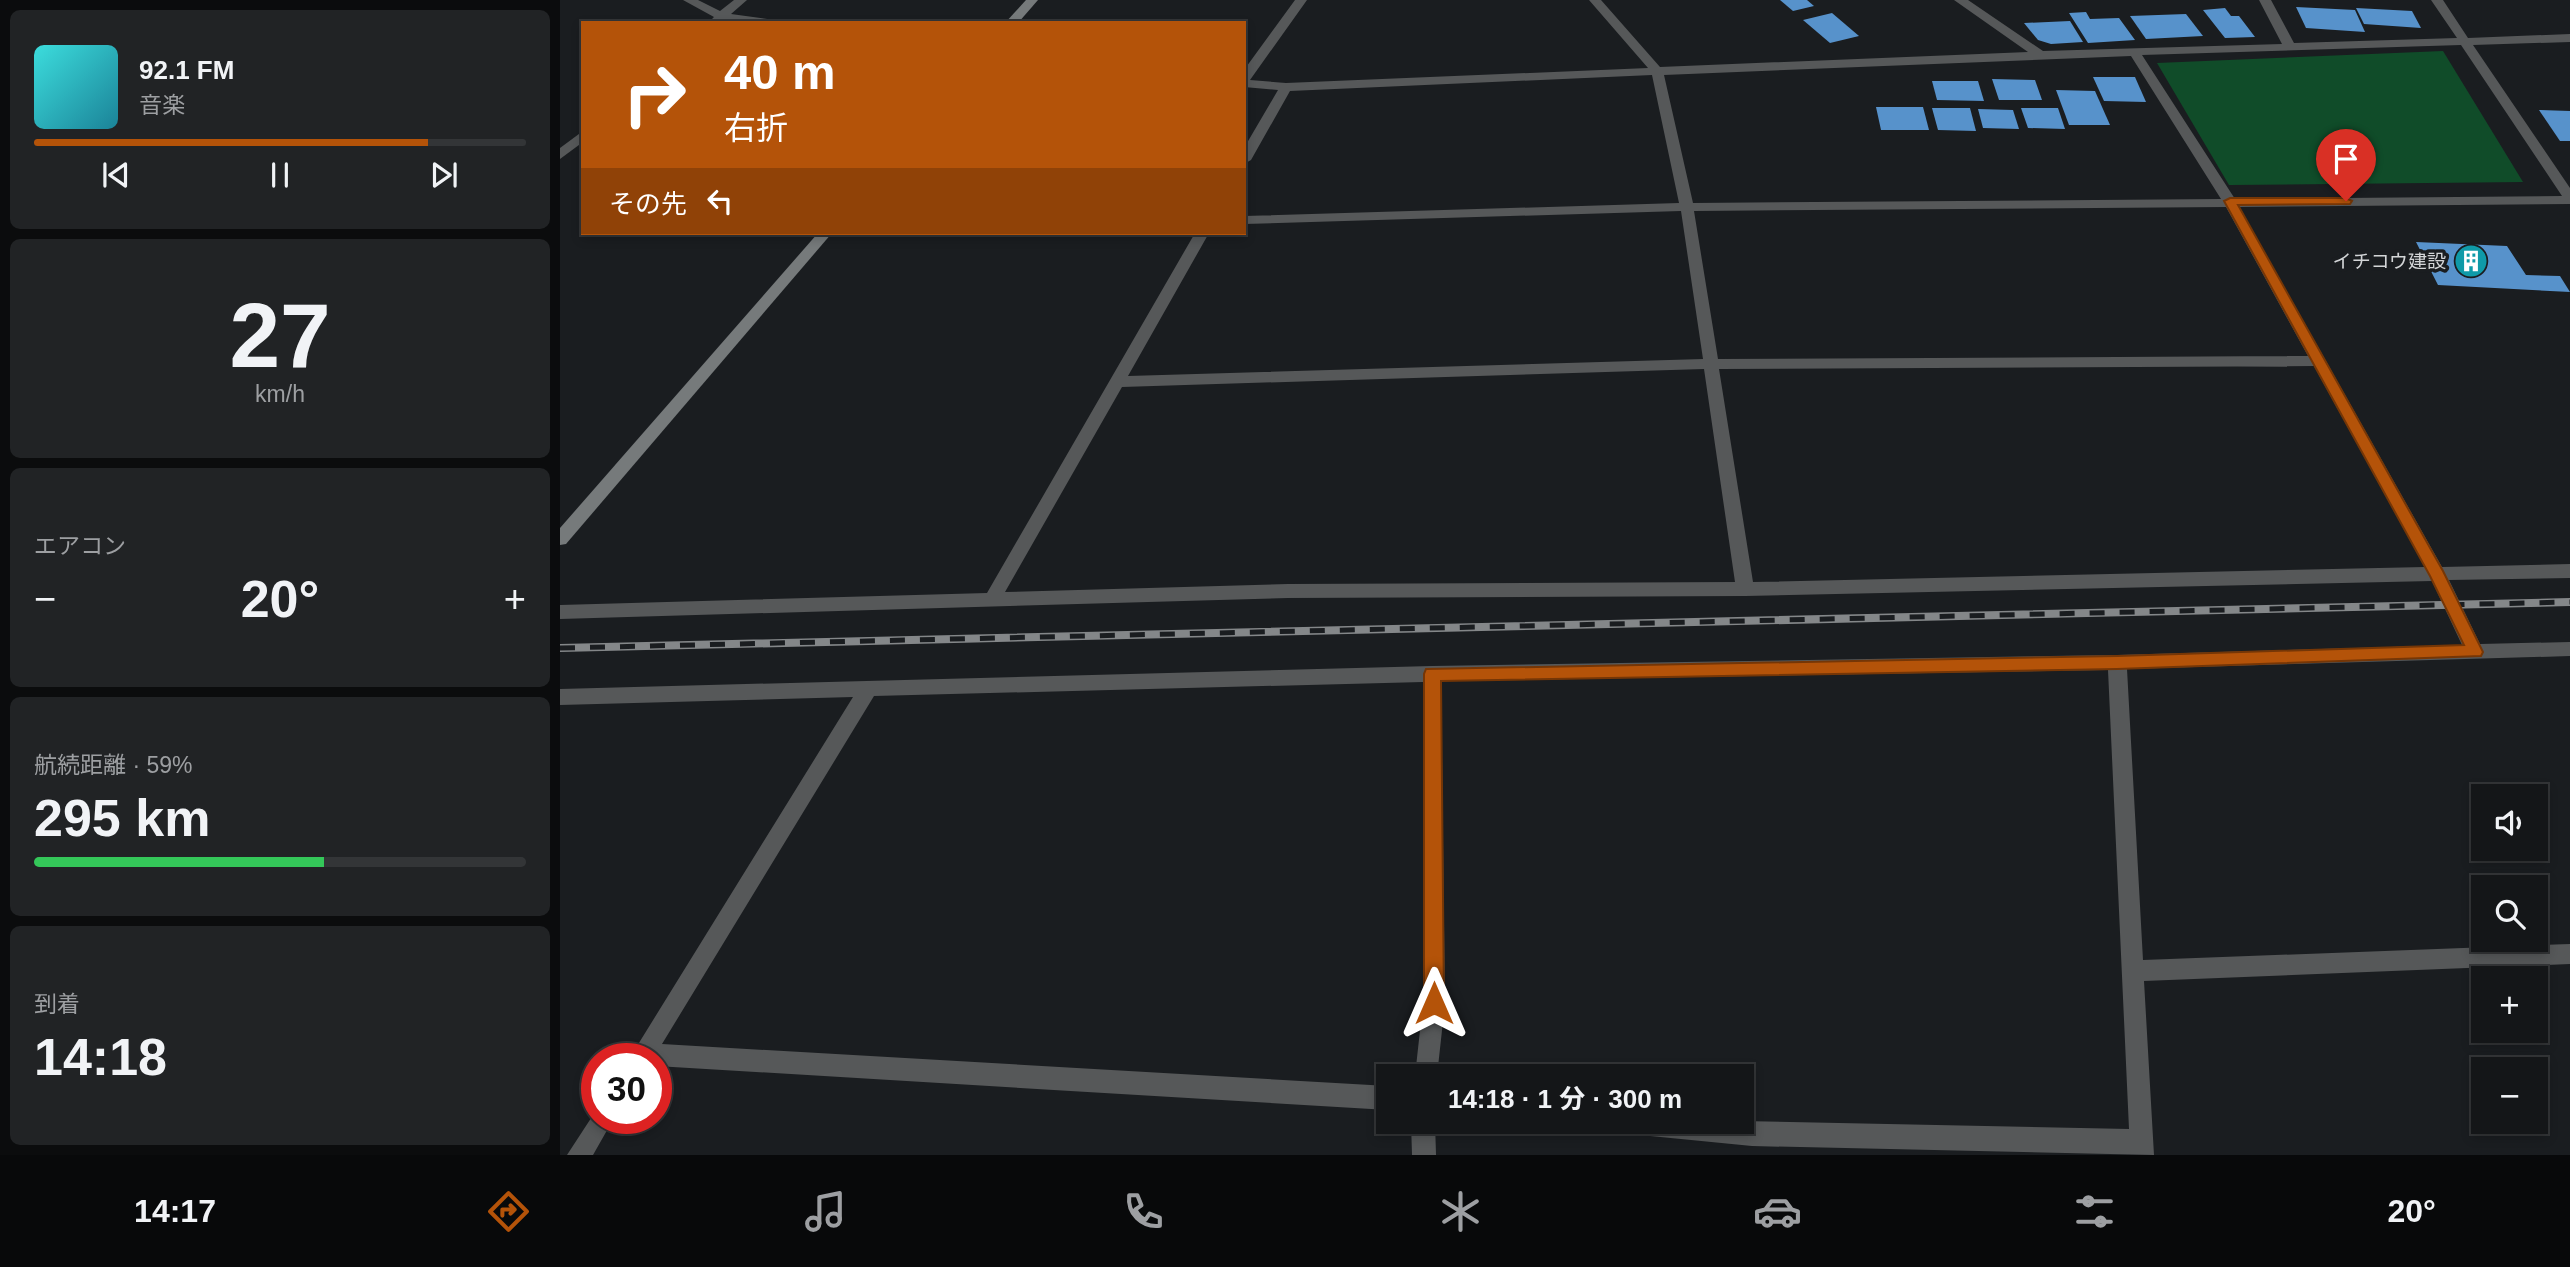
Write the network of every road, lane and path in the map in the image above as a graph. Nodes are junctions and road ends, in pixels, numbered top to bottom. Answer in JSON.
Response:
{"nodes":[{"id":1,"x":690,"y":0,"type":"edge"},
{"id":2,"x":741,"y":0,"type":"edge"},
{"id":3,"x":1032,"y":0,"type":"edge"},
{"id":4,"x":1301,"y":0,"type":"edge"},
{"id":5,"x":1595,"y":0,"type":"edge"},
{"id":6,"x":1960,"y":0,"type":"edge"},
{"id":7,"x":2266,"y":0,"type":"edge"},
{"id":8,"x":2437,"y":0,"type":"edge"},
{"id":9,"x":717,"y":20,"type":"edge"},
{"id":10,"x":736,"y":21,"type":"edge"},
{"id":11,"x":1013,"y":21,"type":"edge"},
{"id":12,"x":2570,"y":38,"type":"edge"},
{"id":13,"x":2463,"y":41,"type":"junction"},
{"id":14,"x":2289,"y":46,"type":"junction"},
{"id":15,"x":2135,"y":53,"type":"junction"},
{"id":16,"x":2040,"y":55,"type":"junction"},
{"id":17,"x":1657,"y":71,"type":"junction"},
{"id":18,"x":1246,"y":78,"type":"edge"},
{"id":19,"x":1246,"y":81,"type":"edge"},
{"id":20,"x":1286,"y":87,"type":"junction"},
{"id":21,"x":581,"y":137,"type":"edge"},
{"id":22,"x":560,"y":155,"type":"edge"},
{"id":23,"x":1246,"y":157,"type":"edge"},
{"id":24,"x":2570,"y":199,"type":"edge"},
{"id":25,"x":2230,"y":201,"type":"junction"},
{"id":26,"x":1687,"y":207,"type":"junction"},
{"id":27,"x":1246,"y":220,"type":"edge"},
{"id":28,"x":823,"y":235,"type":"edge"},
{"id":29,"x":1201,"y":235,"type":"edge"},
{"id":30,"x":2318,"y":361,"type":"junction"},
{"id":31,"x":1711,"y":364,"type":"junction"},
{"id":32,"x":1117,"y":382,"type":"junction"},
{"id":33,"x":560,"y":539,"type":"edge"},
{"id":34,"x":2570,"y":571,"type":"edge"},
{"id":35,"x":2438,"y":575,"type":"junction"},
{"id":36,"x":1745,"y":589,"type":"junction"},
{"id":37,"x":992,"y":600,"type":"junction"},
{"id":38,"x":560,"y":612,"type":"edge"},
{"id":39,"x":2570,"y":649,"type":"edge"},
{"id":40,"x":2475,"y":652,"type":"junction"},
{"id":41,"x":2117,"y":662,"type":"junction"},
{"id":42,"x":1432,"y":674,"type":"junction"},
{"id":43,"x":867,"y":691,"type":"junction"},
{"id":44,"x":560,"y":697,"type":"edge"},
{"id":45,"x":2570,"y":954,"type":"edge"},
{"id":46,"x":2133,"y":971,"type":"junction"},
{"id":47,"x":649,"y":1043,"type":"edge"},
{"id":48,"x":672,"y":1058,"type":"edge"},
{"id":49,"x":1427,"y":1064,"type":"edge"},
{"id":50,"x":1376,"y":1097,"type":"edge"},
{"id":51,"x":593,"y":1134,"type":"edge"},
{"id":52,"x":1423,"y":1134,"type":"edge"},
{"id":53,"x":1752,"y":1134,"type":"edge"},
{"id":54,"x":2141,"y":1148,"type":"edge"},
{"id":55,"x":579,"y":1155,"type":"edge"},
{"id":56,"x":1424,"y":1155,"type":"edge"}],
"edges":[{"from":1,"to":9,"type":"street"},
{"from":2,"to":9,"type":"street"},
{"from":3,"to":11,"type":"street"},
{"from":4,"to":18,"type":"street"},
{"from":5,"to":17,"type":"street"},
{"from":6,"to":16,"type":"street"},
{"from":7,"to":14,"type":"street"},
{"from":8,"to":13,"type":"street"},
{"from":9,"to":10,"type":"street"},
{"from":12,"to":13,"type":"street"},
{"from":13,"to":14,"type":"street"},
{"from":13,"to":24,"type":"street"},
{"from":14,"to":15,"type":"street"},
{"from":15,"to":16,"type":"street"},
{"from":15,"to":25,"type":"street"},
{"from":16,"to":17,"type":"street"},
{"from":17,"to":20,"type":"street"},
{"from":17,"to":26,"type":"street"},
{"from":19,"to":20,"type":"street"},
{"from":20,"to":23,"type":"street"},
{"from":21,"to":22,"type":"street"},
{"from":24,"to":25,"type":"street"},
{"from":25,"to":26,"type":"street"},
{"from":25,"to":30,"type":"street"},
{"from":26,"to":27,"type":"street"},
{"from":26,"to":31,"type":"street"},
{"from":28,"to":33,"type":"street"},
{"from":29,"to":32,"type":"street"},
{"from":30,"to":31,"type":"street"},
{"from":30,"to":35,"type":"street"},
{"from":31,"to":32,"type":"street"},
{"from":31,"to":36,"type":"street"},
{"from":32,"to":37,"type":"street"},
{"from":34,"to":35,"type":"street"},
{"from":35,"to":36,"type":"street"},
{"from":35,"to":40,"type":"street"},
{"from":36,"to":37,"type":"street"},
{"from":37,"to":38,"type":"street"},
{"from":39,"to":40,"type":"street"},
{"from":40,"to":41,"type":"street"},
{"from":41,"to":42,"type":"street"},
{"from":41,"to":46,"type":"street"},
{"from":42,"to":43,"type":"street"},
{"from":42,"to":49,"type":"street"},
{"from":43,"to":44,"type":"street"},
{"from":43,"to":47,"type":"street"},
{"from":45,"to":46,"type":"street"},
{"from":46,"to":54,"type":"street"},
{"from":48,"to":50,"type":"street"},
{"from":51,"to":55,"type":"street"},
{"from":52,"to":56,"type":"street"},
{"from":53,"to":54,"type":"street"}]}
